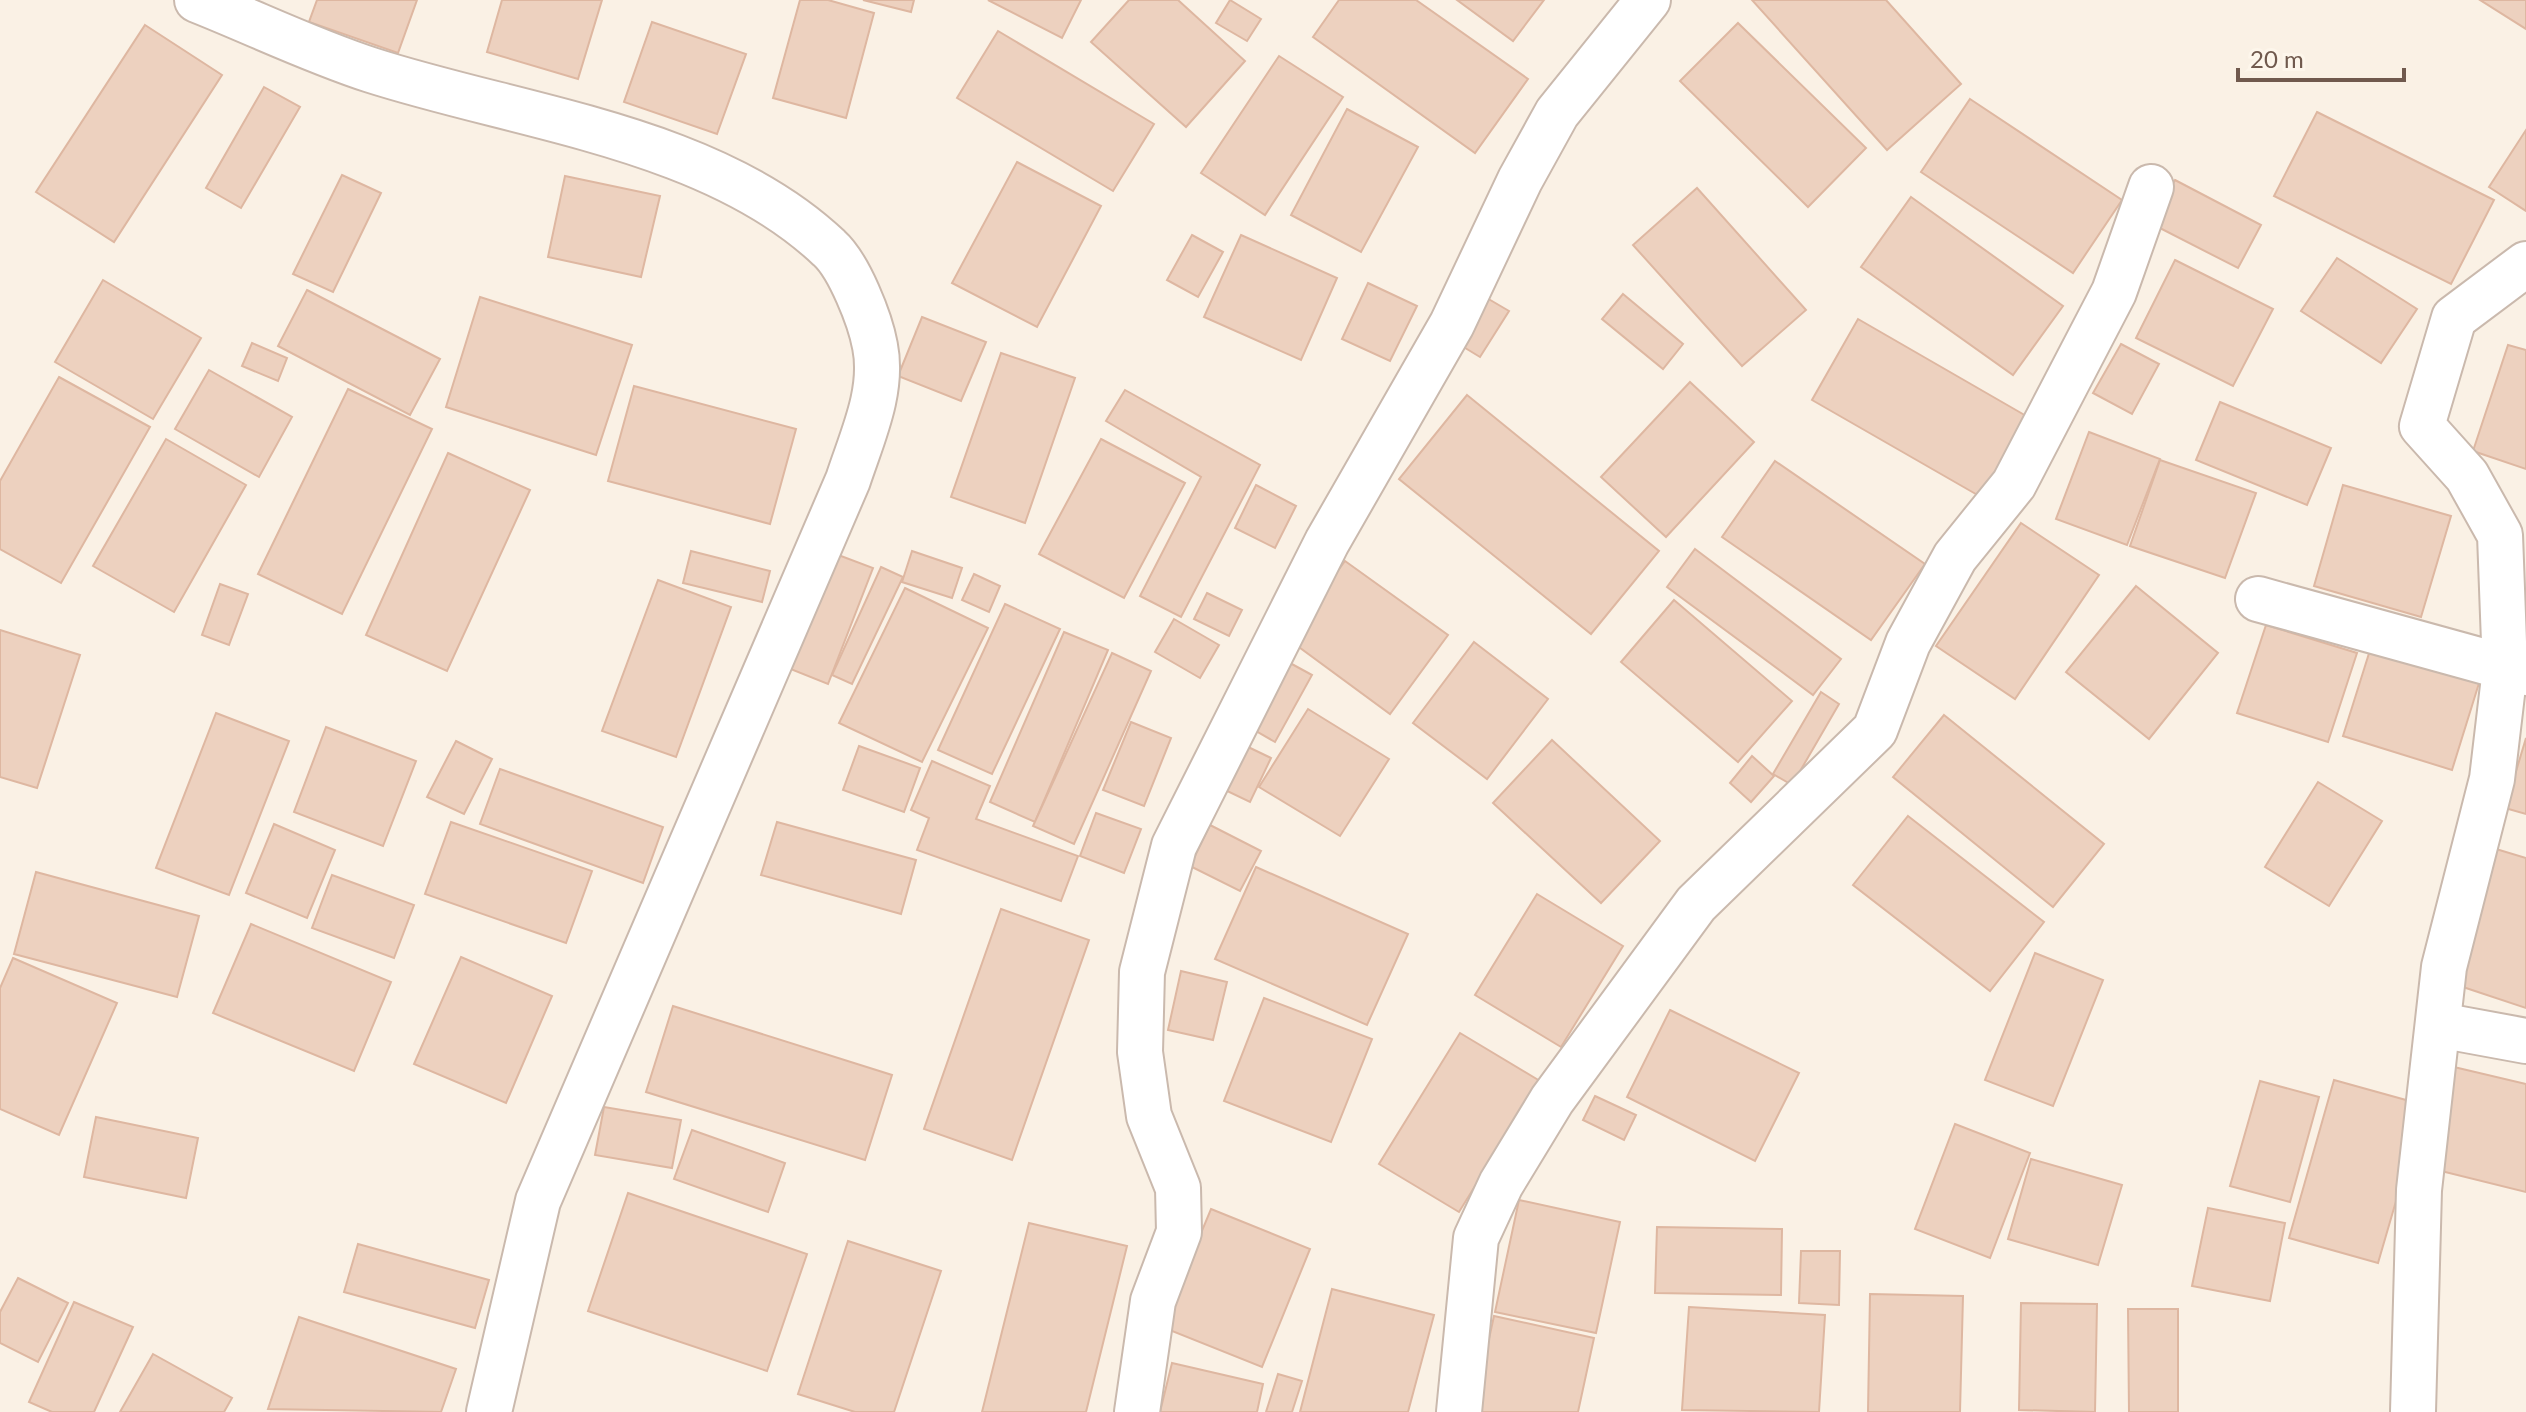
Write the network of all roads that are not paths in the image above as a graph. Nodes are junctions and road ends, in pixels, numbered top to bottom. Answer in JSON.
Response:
{"nodes":[{"id":1,"x":197,"y":0,"type":"edge"},
{"id":2,"x":1648,"y":0,"type":"edge"},
{"id":3,"x":2151,"y":187,"type":"dead end"},
{"id":4,"x":2526,"y":264,"type":"edge"},
{"id":5,"x":2258,"y":599,"type":"dead end"},
{"id":6,"x":2515,"y":671,"type":"edge"},
{"id":7,"x":2439,"y":1025,"type":"junction"},
{"id":8,"x":2526,"y":1041,"type":"edge"},
{"id":9,"x":489,"y":1412,"type":"edge"},
{"id":10,"x":1137,"y":1412,"type":"edge"},
{"id":11,"x":1459,"y":1412,"type":"edge"},
{"id":12,"x":2413,"y":1412,"type":"edge"}],
"edges":[{"from":1,"to":9,"type":"street"},
{"from":2,"to":10,"type":"street"},
{"from":3,"to":11,"type":"street"},
{"from":4,"to":6,"type":"street"},
{"from":5,"to":6,"type":"street"},
{"from":6,"to":7,"type":"street"},
{"from":7,"to":8,"type":"street"},
{"from":7,"to":12,"type":"street"}]}
